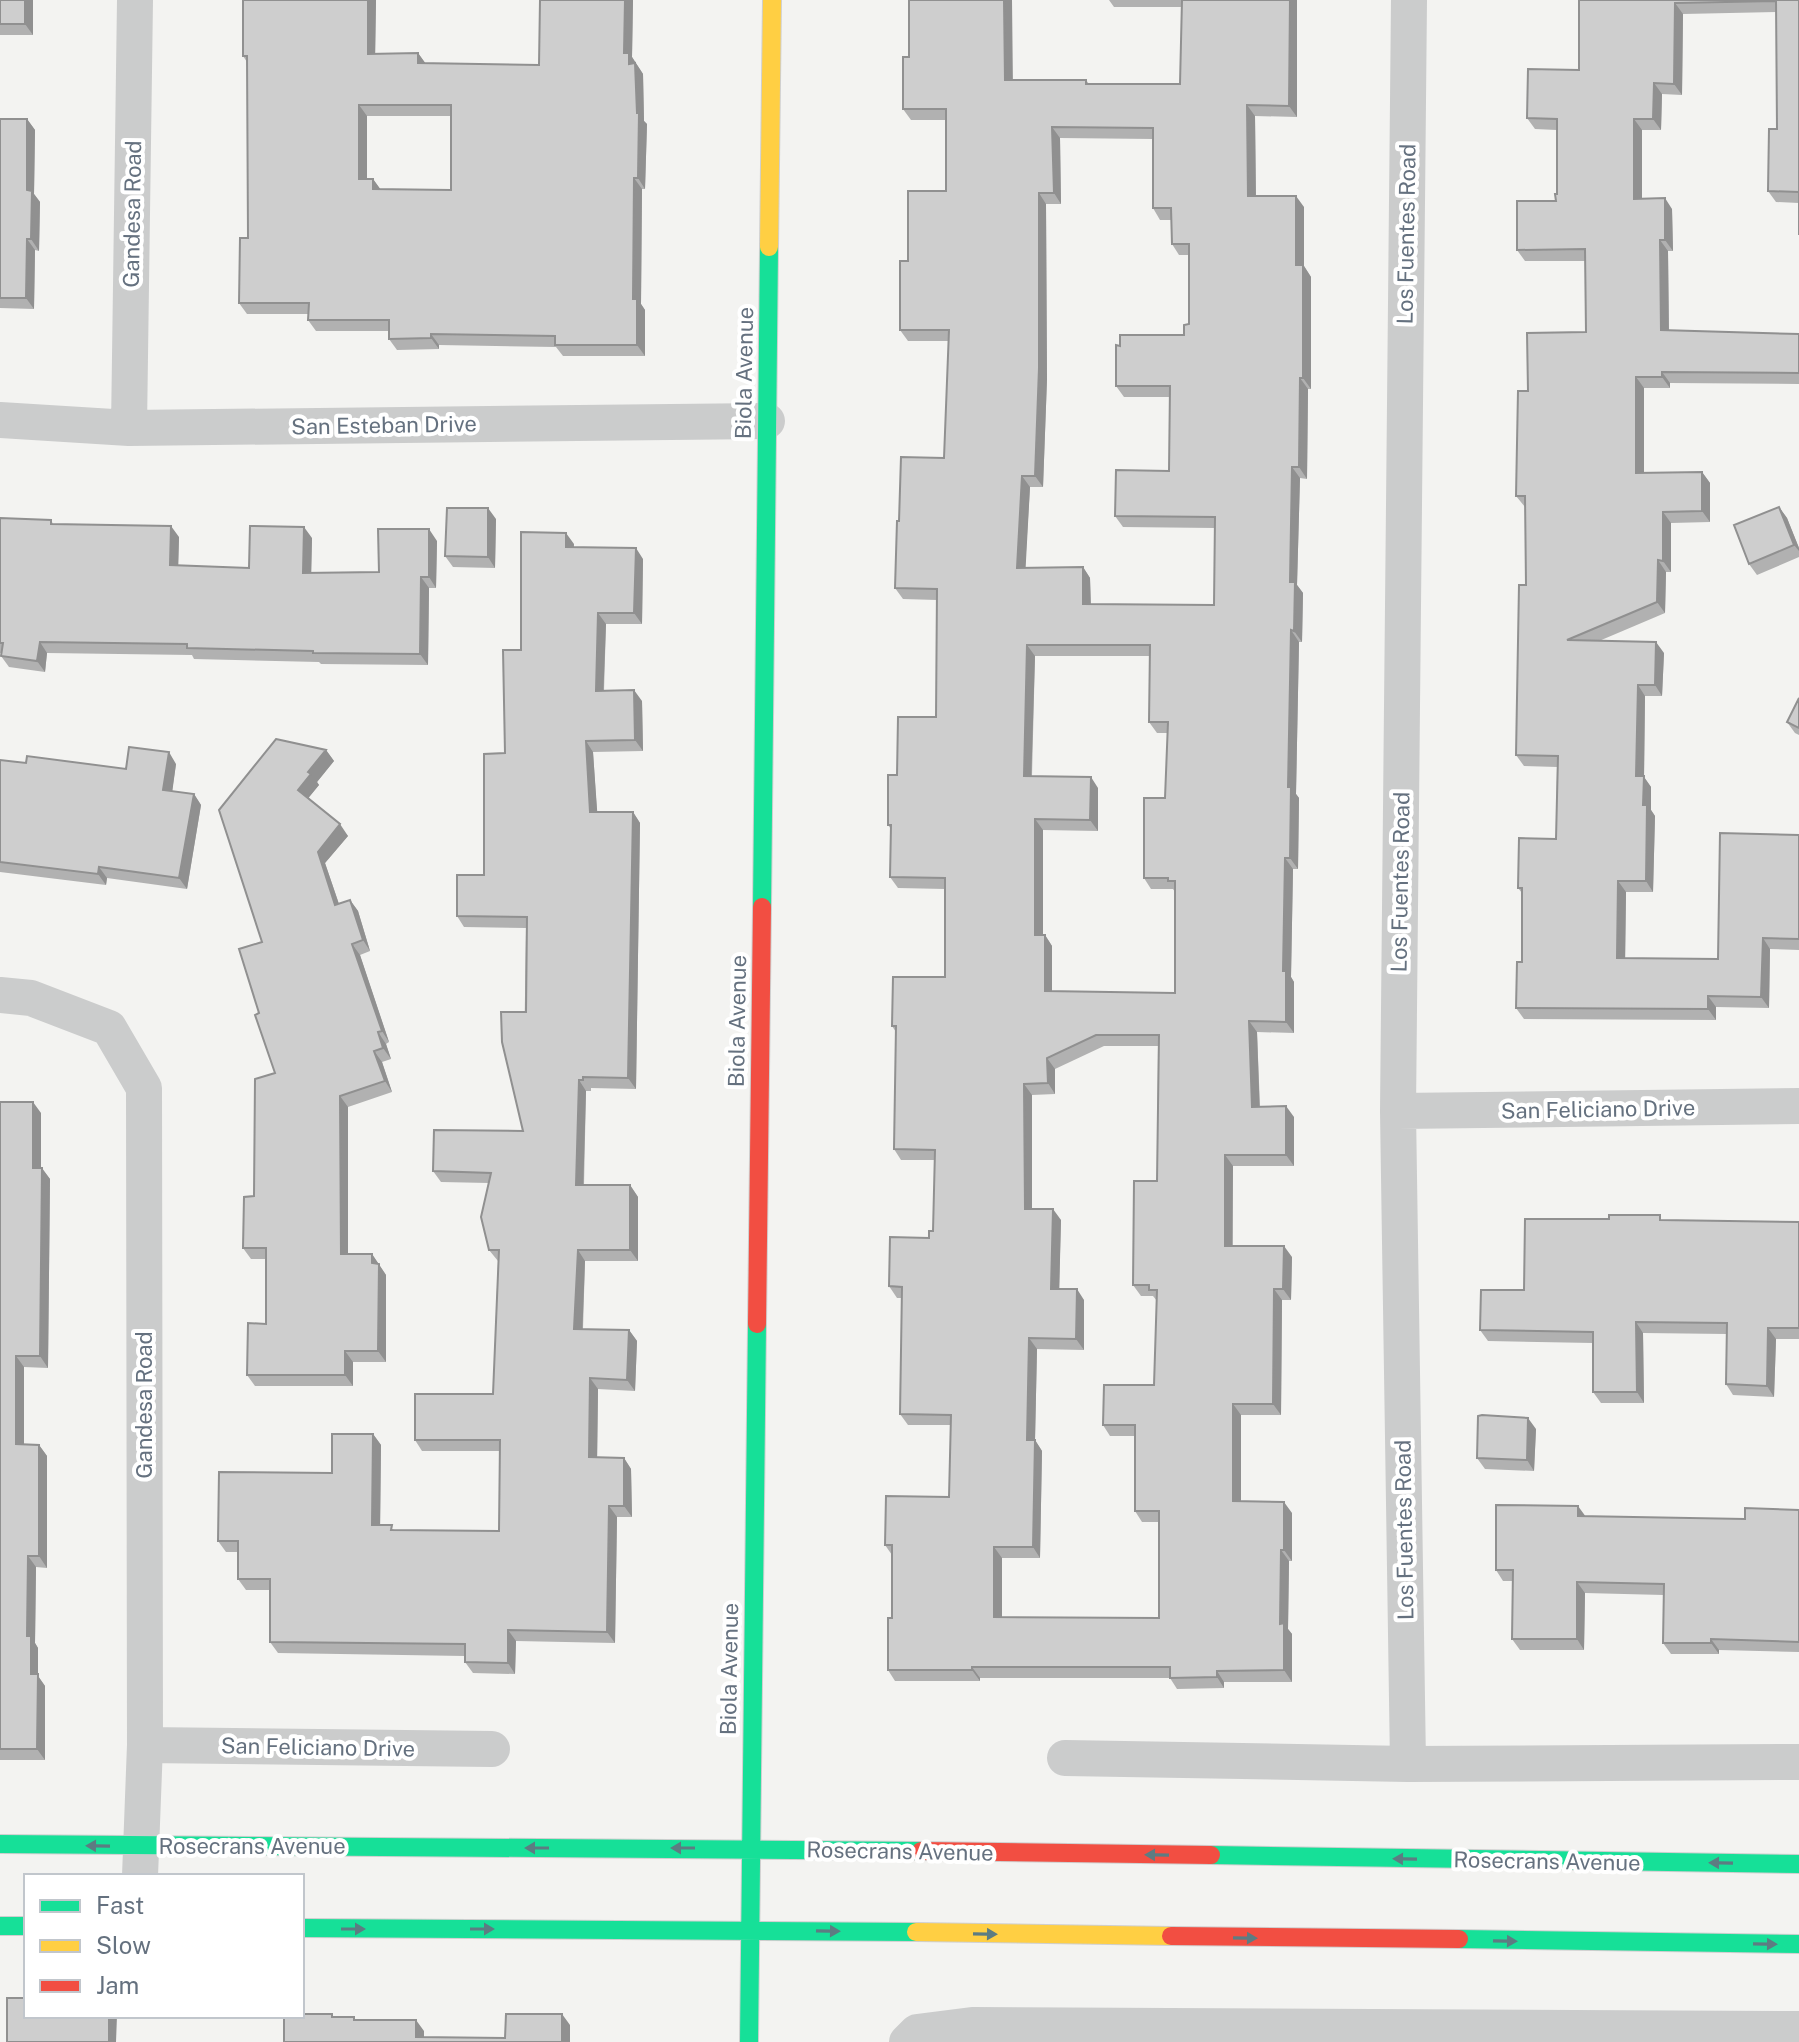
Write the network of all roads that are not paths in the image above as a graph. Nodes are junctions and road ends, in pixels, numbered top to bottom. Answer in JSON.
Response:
{"nodes":[{"id":1,"x":135,"y":0,"type":"edge"},
{"id":2,"x":772,"y":0,"type":"edge"},
{"id":3,"x":1409,"y":0,"type":"edge"},
{"id":4,"x":0,"y":420,"type":"edge"},
{"id":5,"x":767,"y":421,"type":"junction"},
{"id":6,"x":129,"y":428,"type":"junction"},
{"id":7,"x":16,"y":996,"type":"edge"},
{"id":8,"x":1799,"y":1106,"type":"edge"},
{"id":9,"x":1398,"y":1111,"type":"junction"},
{"id":10,"x":145,"y":1745,"type":"junction"},
{"id":11,"x":492,"y":1749,"type":"dead end"},
{"id":12,"x":1065,"y":1758,"type":"dead end"},
{"id":13,"x":1799,"y":1762,"type":"edge"},
{"id":14,"x":1408,"y":1764,"type":"junction"},
{"id":15,"x":0,"y":1844,"type":"edge"},
{"id":16,"x":751,"y":1848,"type":"junction"},
{"id":17,"x":140,"y":1861,"type":"edge"},
{"id":18,"x":1799,"y":1864,"type":"edge"},
{"id":19,"x":0,"y":1926,"type":"edge"},
{"id":20,"x":24,"y":1926,"type":"edge"},
{"id":21,"x":304,"y":1928,"type":"edge"},
{"id":22,"x":750,"y":1930,"type":"junction"},
{"id":23,"x":1799,"y":1944,"type":"edge"},
{"id":24,"x":1799,"y":2029,"type":"edge"},
{"id":25,"x":749,"y":2042,"type":"edge"},
{"id":26,"x":907,"y":2042,"type":"edge"}],
"edges":[{"from":1,"to":6,"type":"street","name":"Gandesa Road"},
{"from":2,"to":5,"type":"main road","name":"Biola Avenue"},
{"from":3,"to":9,"type":"street","name":"Los Fuentes Road"},
{"from":4,"to":6,"type":"street","name":"San Esteban Drive"},
{"from":5,"to":6,"type":"street","name":"San Esteban Drive"},
{"from":5,"to":16,"type":"main road","name":"Biola Avenue"},
{"from":7,"to":10,"type":"street","name":"Gandesa Road"},
{"from":8,"to":9,"type":"street","name":"San Feliciano Drive"},
{"from":9,"to":14,"type":"street","name":"Los Fuentes Road"},
{"from":10,"to":11,"type":"street","name":"San Feliciano Drive"},
{"from":10,"to":17,"type":"street","name":"Gandesa Road"},
{"from":12,"to":14,"type":"street"},
{"from":13,"to":14,"type":"street"},
{"from":17,"to":15,"type":"main road","name":"Rosecrans Avenue","one_way":true},
{"from":16,"to":17,"type":"main road","name":"Rosecrans Avenue","one_way":true},
{"from":18,"to":16,"type":"main road","name":"Rosecrans Avenue","one_way":true},
{"from":16,"to":22,"type":"main road","name":"Biola Avenue"},
{"from":19,"to":20,"type":"main road"},
{"from":21,"to":22,"type":"main road","one_way":true},
{"from":22,"to":23,"type":"main road","one_way":true},
{"from":22,"to":25,"type":"main road","name":"Biola Avenue"},
{"from":24,"to":26,"type":"street"}]}
